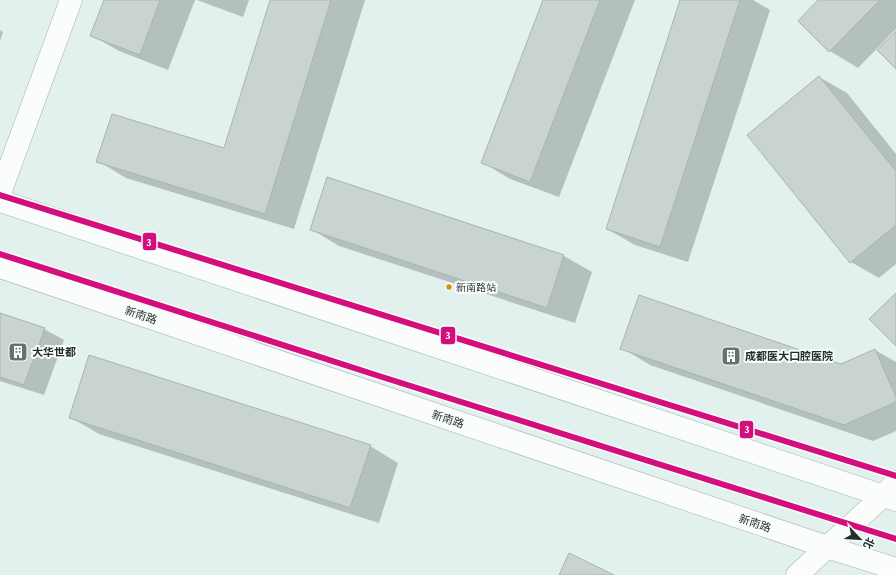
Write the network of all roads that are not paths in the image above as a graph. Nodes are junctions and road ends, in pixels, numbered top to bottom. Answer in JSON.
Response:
{"nodes":[{"id":1,"x":71,"y":0,"type":"edge"},
{"id":2,"x":0,"y":193,"type":"edge"},
{"id":3,"x":0,"y":201,"type":"edge"},
{"id":4,"x":0,"y":267,"type":"edge"},
{"id":5,"x":892,"y":493,"type":"edge"},
{"id":6,"x":827,"y":547,"type":"junction"},
{"id":7,"x":896,"y":569,"type":"edge"},
{"id":8,"x":797,"y":575,"type":"edge"}],
"edges":[{"from":1,"to":2,"type":"main road"},
{"from":3,"to":5,"type":"main road"},
{"from":4,"to":6,"type":"main road","name":"新南路"},
{"from":5,"to":6,"type":"main road"},
{"from":6,"to":7,"type":"main road","name":"新南路"},
{"from":6,"to":8,"type":"main road"}]}
